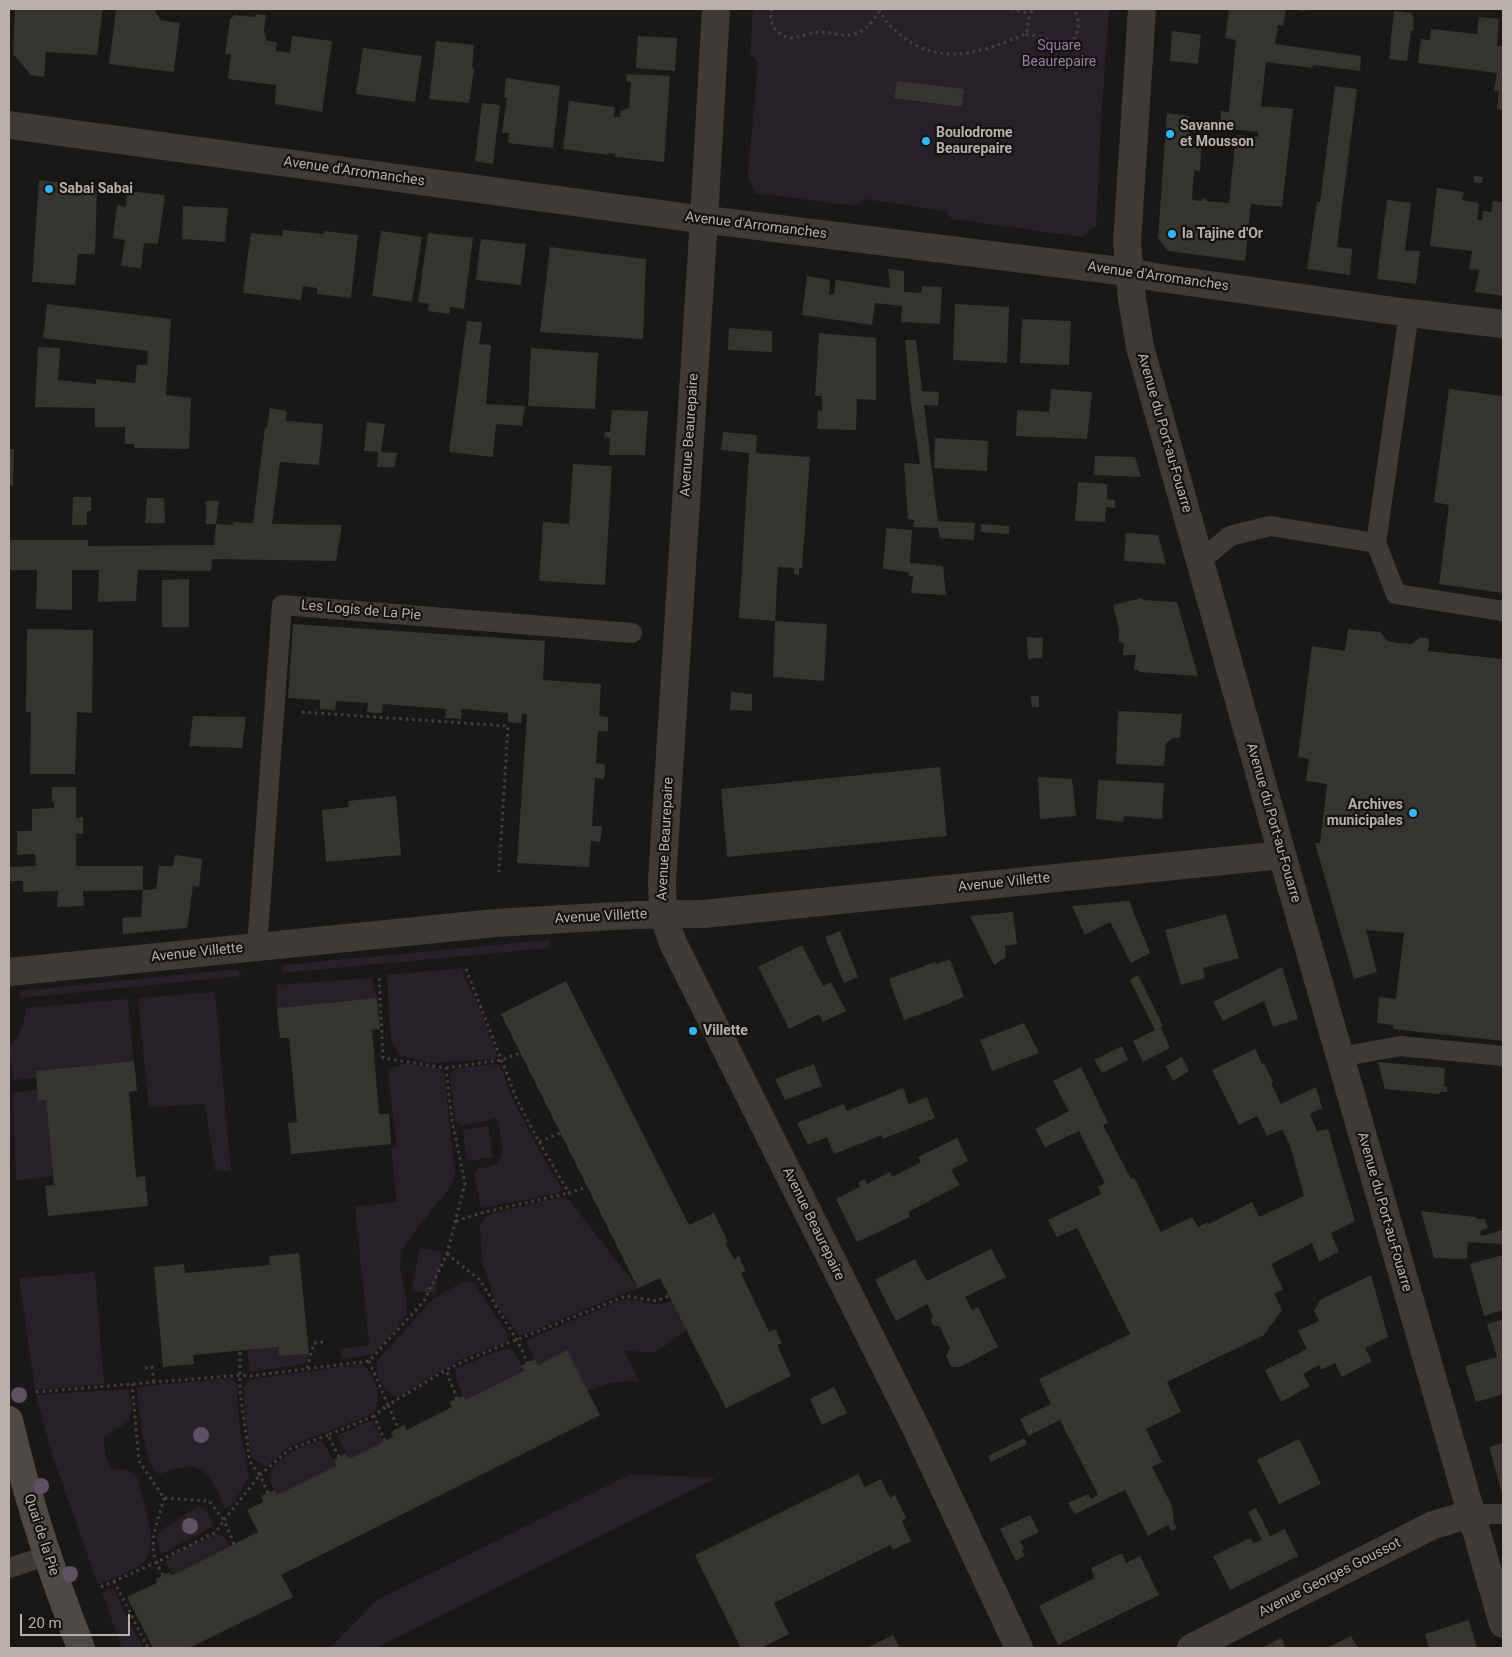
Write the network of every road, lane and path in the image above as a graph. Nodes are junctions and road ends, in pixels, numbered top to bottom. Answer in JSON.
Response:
{"nodes":[{"id":1,"x":716,"y":9,"type":"edge"},
{"id":2,"x":772,"y":9,"type":"edge"},
{"id":3,"x":880,"y":9,"type":"edge"},
{"id":4,"x":1010,"y":9,"type":"edge"},
{"id":5,"x":1033,"y":9,"type":"edge"},
{"id":6,"x":1074,"y":9,"type":"edge"},
{"id":7,"x":1142,"y":9,"type":"edge"},
{"id":8,"x":1030,"y":14,"type":"junction"},
{"id":9,"x":1026,"y":34,"type":"junction"},
{"id":10,"x":9,"y":125,"type":"edge"},
{"id":11,"x":704,"y":219,"type":"junction"},
{"id":12,"x":1128,"y":272,"type":"junction"},
{"id":13,"x":1408,"y":313,"type":"junction"},
{"id":14,"x":1503,"y":324,"type":"edge"},
{"id":15,"x":1376,"y":543,"type":"junction"},
{"id":16,"x":1200,"y":561,"type":"junction"},
{"id":17,"x":1503,"y":611,"type":"edge"},
{"id":18,"x":632,"y":633,"type":"dead end"},
{"id":19,"x":274,"y":710,"type":"junction"},
{"id":20,"x":1282,"y":855,"type":"junction"},
{"id":21,"x":498,"y":872,"type":"dead end"},
{"id":22,"x":663,"y":914,"type":"junction"},
{"id":23,"x":257,"y":947,"type":"junction"},
{"id":24,"x":466,"y":969,"type":"dead end"},
{"id":25,"x":9,"y":972,"type":"edge"},
{"id":26,"x":379,"y":976,"type":"dead end"},
{"id":27,"x":520,"y":1052,"type":"dead end"},
{"id":28,"x":1503,"y":1056,"type":"edge"},
{"id":29,"x":1340,"y":1057,"type":"junction"},
{"id":30,"x":501,"y":1060,"type":"junction"},
{"id":31,"x":446,"y":1068,"type":"junction"},
{"id":32,"x":560,"y":1133,"type":"dead end"},
{"id":33,"x":539,"y":1142,"type":"junction"},
{"id":34,"x":587,"y":1187,"type":"dead end"},
{"id":35,"x":569,"y":1193,"type":"junction"},
{"id":36,"x":455,"y":1222,"type":"junction"},
{"id":37,"x":447,"y":1254,"type":"junction"},
{"id":38,"x":669,"y":1296,"type":"dead end"},
{"id":39,"x":517,"y":1340,"type":"junction"},
{"id":40,"x":323,"y":1342,"type":"dead end"},
{"id":41,"x":240,"y":1351,"type":"dead end"},
{"id":42,"x":369,"y":1361,"type":"junction"},
{"id":43,"x":528,"y":1363,"type":"dead end"},
{"id":44,"x":145,"y":1368,"type":"dead end"},
{"id":45,"x":306,"y":1368,"type":"junction"},
{"id":46,"x":446,"y":1370,"type":"junction"},
{"id":47,"x":240,"y":1375,"type":"junction"},
{"id":48,"x":154,"y":1382,"type":"junction"},
{"id":49,"x":132,"y":1384,"type":"junction"},
{"id":50,"x":36,"y":1392,"type":"dead end"},
{"id":51,"x":456,"y":1399,"type":"dead end"},
{"id":52,"x":388,"y":1405,"type":"junction"},
{"id":53,"x":374,"y":1416,"type":"junction"},
{"id":54,"x":9,"y":1420,"type":"edge"},
{"id":55,"x":398,"y":1428,"type":"dead end"},
{"id":56,"x":328,"y":1435,"type":"junction"},
{"id":57,"x":385,"y":1441,"type":"dead end"},
{"id":58,"x":339,"y":1458,"type":"dead end"},
{"id":59,"x":260,"y":1475,"type":"junction"},
{"id":60,"x":268,"y":1493,"type":"dead end"},
{"id":61,"x":164,"y":1498,"type":"junction"},
{"id":62,"x":1471,"y":1514,"type":"junction"},
{"id":63,"x":1503,"y":1514,"type":"edge"},
{"id":64,"x":224,"y":1520,"type":"junction"},
{"id":65,"x":234,"y":1544,"type":"dead end"},
{"id":66,"x":47,"y":1556,"type":"junction"},
{"id":67,"x":155,"y":1563,"type":"junction"},
{"id":68,"x":9,"y":1568,"type":"edge"},
{"id":69,"x":163,"y":1575,"type":"dead end"},
{"id":70,"x":114,"y":1581,"type":"junction"},
{"id":71,"x":101,"y":1587,"type":"dead end"},
{"id":72,"x":1503,"y":1624,"type":"edge"},
{"id":73,"x":80,"y":1648,"type":"edge"},
{"id":74,"x":148,"y":1648,"type":"edge"},
{"id":75,"x":1019,"y":1648,"type":"edge"},
{"id":76,"x":1191,"y":1648,"type":"edge"}],
"edges":[{"from":1,"to":11,"type":"street","name":"Avenue Beaurepaire"},
{"from":2,"to":3,"type":"path"},
{"from":3,"to":9,"type":"path"},
{"from":4,"to":8,"type":"path"},
{"from":5,"to":8,"type":"path"},
{"from":6,"to":9,"type":"path"},
{"from":7,"to":12,"type":"street","name":"Avenue du Port-au-Fouarre"},
{"from":8,"to":9,"type":"path"},
{"from":10,"to":11,"type":"street","name":"Avenue d'Arromanches"},
{"from":11,"to":12,"type":"street","name":"Avenue d'Arromanches"},
{"from":11,"to":22,"type":"street","name":"Avenue Beaurepaire"},
{"from":12,"to":13,"type":"street","name":"Avenue d'Arromanches"},
{"from":12,"to":16,"type":"street","name":"Avenue du Port-au-Fouarre"},
{"from":13,"to":14,"type":"street","name":"Avenue d'Arromanches"},
{"from":13,"to":15,"type":"lane"},
{"from":15,"to":16,"type":"lane"},
{"from":15,"to":17,"type":"lane"},
{"from":16,"to":20,"type":"street","name":"Avenue du Port-au-Fouarre"},
{"from":18,"to":19,"type":"lane","name":"Les Logis de La Pie"},
{"from":19,"to":21,"type":"path"},
{"from":19,"to":23,"type":"lane","name":"Les Logis de La Pie"},
{"from":20,"to":22,"type":"street","name":"Avenue Villette"},
{"from":20,"to":29,"type":"street","name":"Avenue du Port-au-Fouarre"},
{"from":22,"to":23,"type":"street","name":"Avenue Villette"},
{"from":22,"to":75,"type":"street","name":"Avenue Beaurepaire"},
{"from":23,"to":25,"type":"street","name":"Avenue Villette"},
{"from":24,"to":30,"type":"path"},
{"from":26,"to":31,"type":"path"},
{"from":27,"to":30,"type":"path"},
{"from":28,"to":29,"type":"lane"},
{"from":29,"to":62,"type":"street","name":"Avenue du Port-au-Fouarre"},
{"from":30,"to":31,"type":"path"},
{"from":30,"to":33,"type":"path"},
{"from":31,"to":36,"type":"path"},
{"from":32,"to":33,"type":"path"},
{"from":33,"to":35,"type":"path"},
{"from":34,"to":35,"type":"path"},
{"from":35,"to":36,"type":"path"},
{"from":36,"to":37,"type":"path"},
{"from":37,"to":39,"type":"path"},
{"from":37,"to":42,"type":"path"},
{"from":38,"to":39,"type":"path"},
{"from":39,"to":43,"type":"path"},
{"from":39,"to":46,"type":"path"},
{"from":40,"to":45,"type":"path"},
{"from":41,"to":47,"type":"path"},
{"from":42,"to":45,"type":"path"},
{"from":42,"to":52,"type":"path"},
{"from":44,"to":48,"type":"path"},
{"from":45,"to":47,"type":"path"},
{"from":46,"to":51,"type":"path"},
{"from":46,"to":52,"type":"path"},
{"from":47,"to":48,"type":"path"},
{"from":47,"to":59,"type":"path"},
{"from":48,"to":49,"type":"path"},
{"from":49,"to":50,"type":"path"},
{"from":49,"to":61,"type":"path"},
{"from":52,"to":53,"type":"path"},
{"from":52,"to":55,"type":"path"},
{"from":53,"to":56,"type":"path"},
{"from":53,"to":57,"type":"path"},
{"from":54,"to":66,"type":"street","name":"Quai de la Pie"},
{"from":56,"to":58,"type":"path"},
{"from":56,"to":59,"type":"path"},
{"from":59,"to":60,"type":"path"},
{"from":59,"to":64,"type":"path"},
{"from":61,"to":64,"type":"path"},
{"from":61,"to":67,"type":"path"},
{"from":62,"to":63,"type":"lane"},
{"from":62,"to":72,"type":"street","name":"Avenue du Port-au-Fouarre"},
{"from":62,"to":76,"type":"street","name":"Avenue Georges Goussot"},
{"from":64,"to":65,"type":"path"},
{"from":64,"to":67,"type":"path"},
{"from":66,"to":68,"type":"lane"},
{"from":66,"to":73,"type":"street","name":"Quai de la Pie"},
{"from":67,"to":69,"type":"path"},
{"from":67,"to":70,"type":"path"},
{"from":70,"to":71,"type":"path"},
{"from":70,"to":74,"type":"path"}]}
